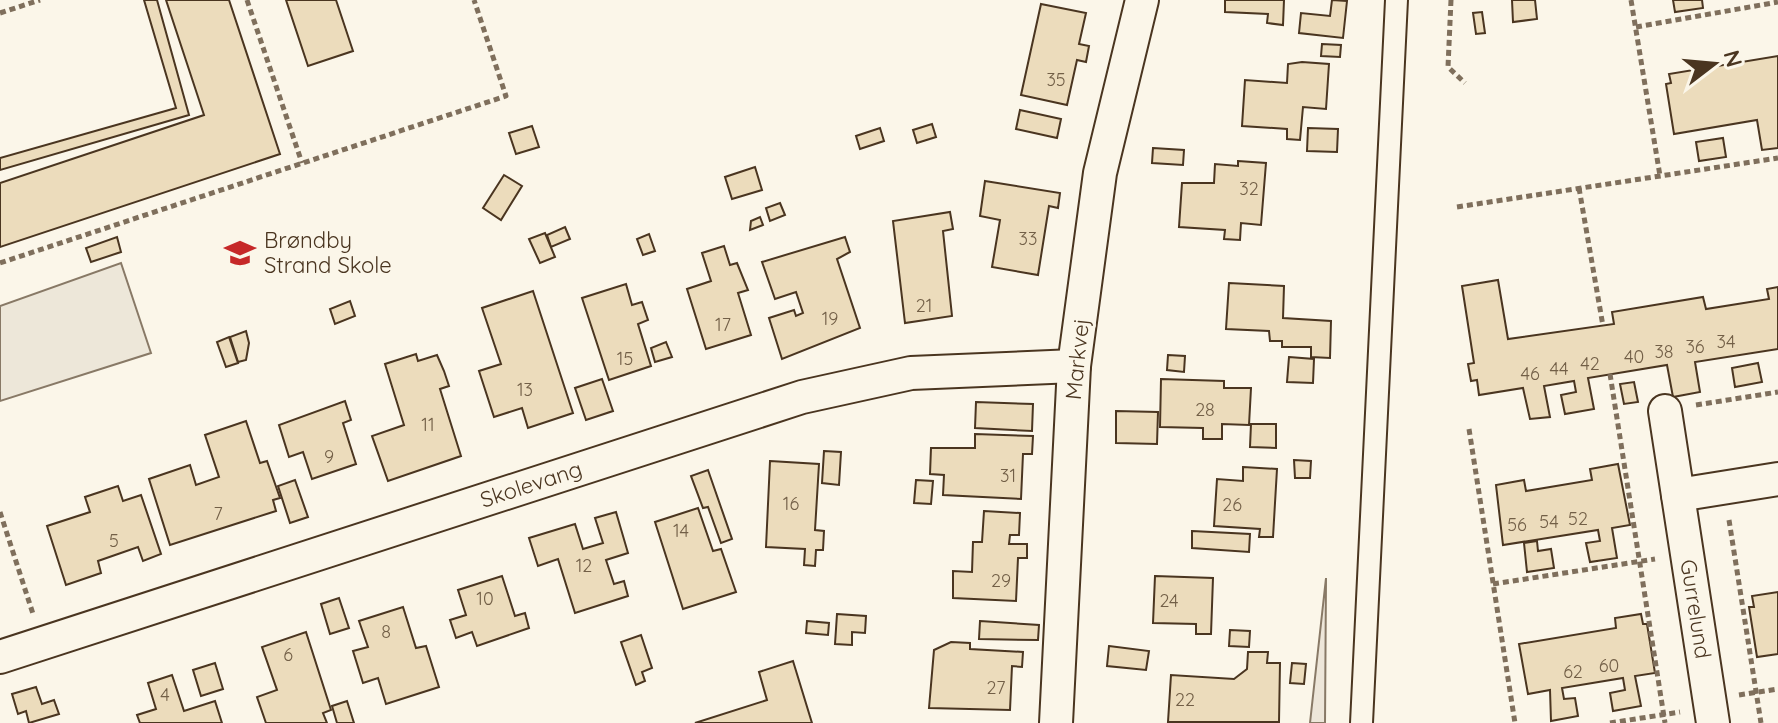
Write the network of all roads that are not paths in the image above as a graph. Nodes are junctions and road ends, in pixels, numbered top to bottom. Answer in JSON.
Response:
{"nodes":[{"id":1,"x":1142,"y":0,"type":"edge"},
{"id":2,"x":1074,"y":366,"type":"junction"},
{"id":3,"x":1665,"y":411,"type":"road end"},
{"id":4,"x":1778,"y":479,"type":"edge"},
{"id":5,"x":1678,"y":495,"type":"junction"},
{"id":6,"x":0,"y":657,"type":"edge"},
{"id":7,"x":1712,"y":715,"type":"edge"},
{"id":8,"x":1056,"y":723,"type":"edge"}],
"edges":[{"from":1,"to":2,"type":"street","name":"Markvej"},
{"from":2,"to":6,"type":"street","name":"Skolevang"},
{"from":2,"to":8,"type":"street","name":"Markvej"},
{"from":3,"to":5,"type":"street","name":"Gurrelund"},
{"from":4,"to":5,"type":"street"},
{"from":5,"to":7,"type":"street","name":"Gurrelund"}]}
